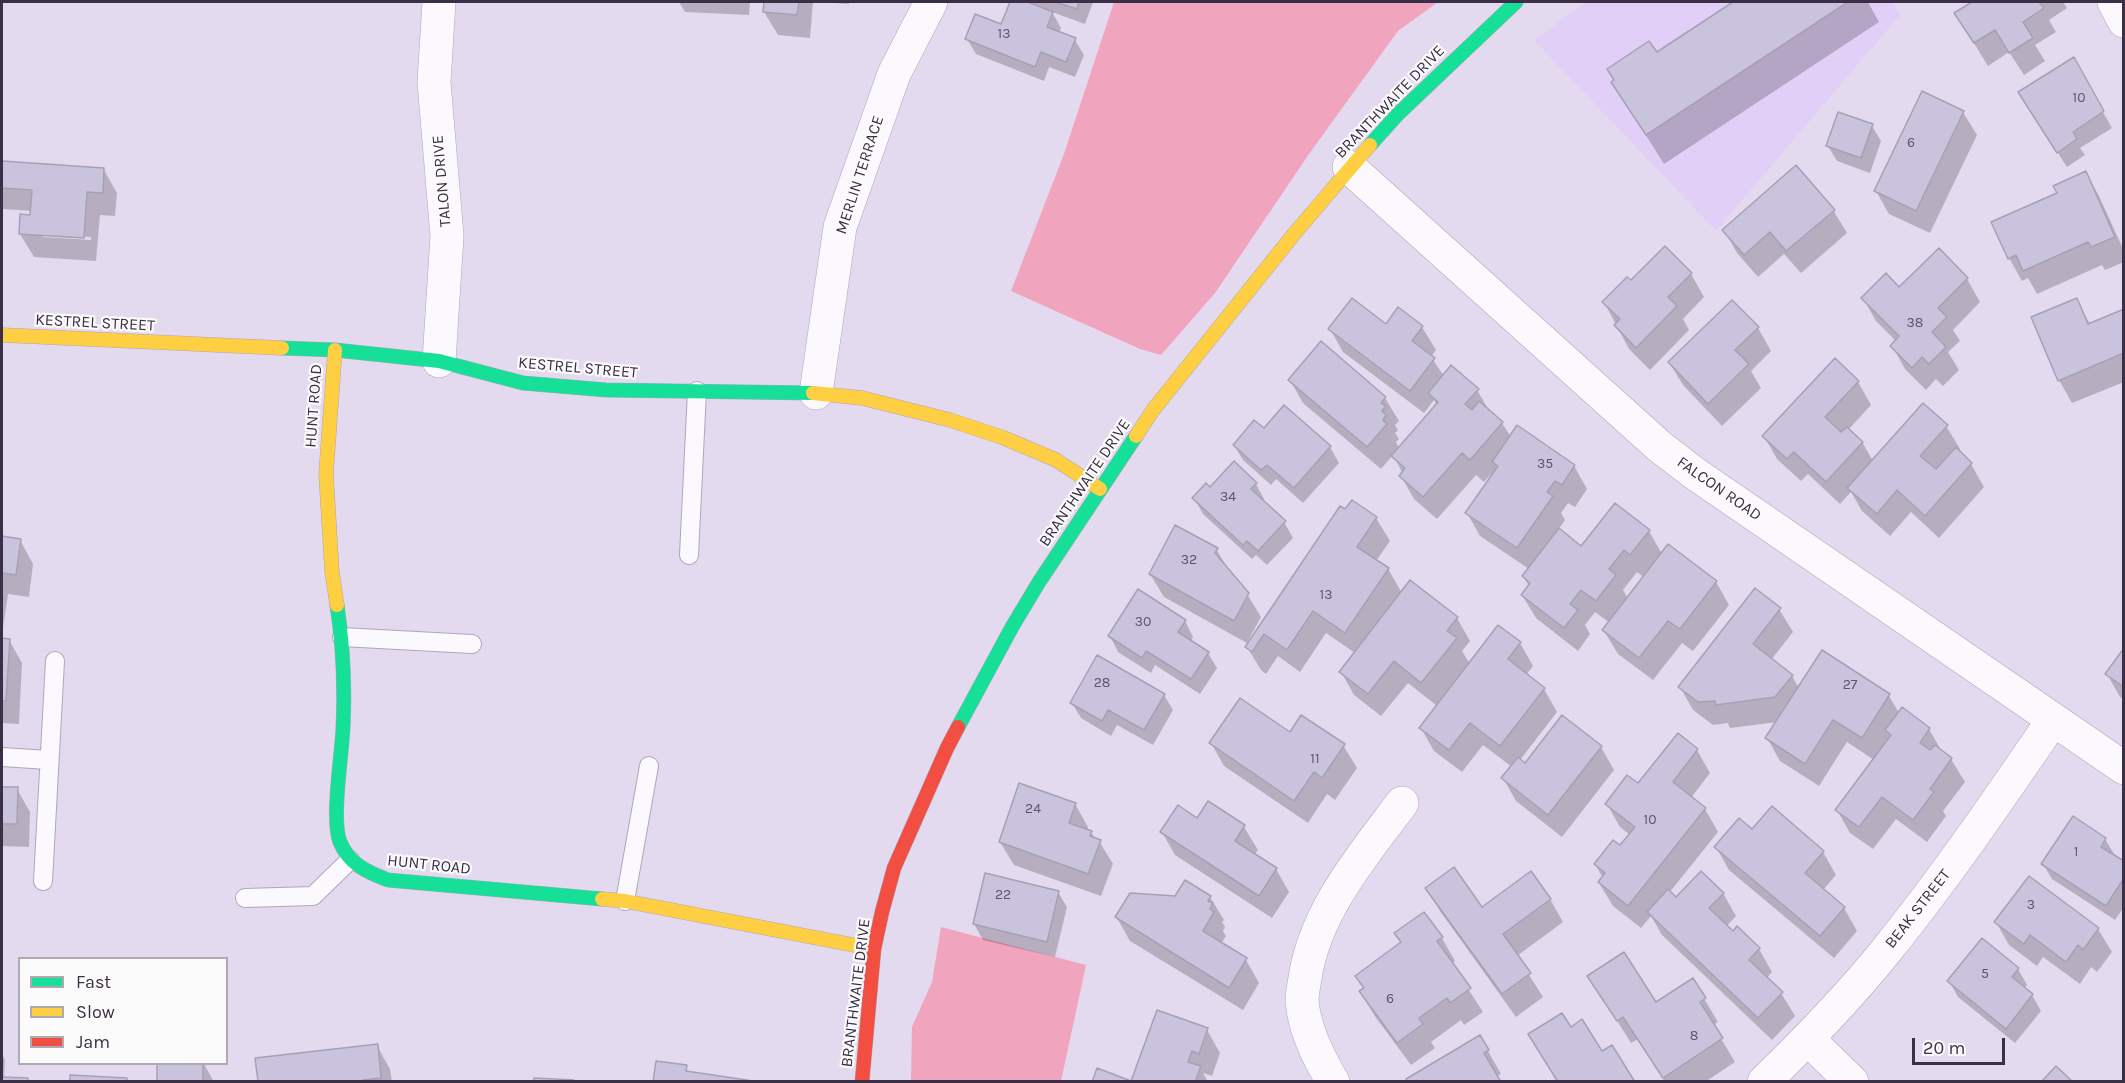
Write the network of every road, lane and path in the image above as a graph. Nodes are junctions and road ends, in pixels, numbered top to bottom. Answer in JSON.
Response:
{"nodes":[{"id":1,"x":439,"y":2,"type":"edge"},
{"id":2,"x":931,"y":2,"type":"edge"},
{"id":3,"x":1516,"y":2,"type":"edge"},
{"id":4,"x":2114,"y":2,"type":"edge"},
{"id":5,"x":2124,"y":21,"type":"edge"},
{"id":6,"x":1349,"y":167,"type":"junction"},
{"id":7,"x":2,"y":336,"type":"edge"},
{"id":8,"x":334,"y":350,"type":"junction"},
{"id":9,"x":439,"y":361,"type":"junction"},
{"id":10,"x":697,"y":391,"type":"junction"},
{"id":11,"x":816,"y":393,"type":"junction"},
{"id":12,"x":1100,"y":489,"type":"junction"},
{"id":13,"x":689,"y":555,"type":"dead end"},
{"id":14,"x":342,"y":638,"type":"junction"},
{"id":15,"x":472,"y":644,"type":"dead end"},
{"id":16,"x":55,"y":661,"type":"dead end"},
{"id":17,"x":2053,"y":720,"type":"junction"},
{"id":18,"x":2,"y":757,"type":"edge"},
{"id":19,"x":48,"y":760,"type":"junction"},
{"id":20,"x":649,"y":766,"type":"dead end"},
{"id":21,"x":2124,"y":768,"type":"edge"},
{"id":22,"x":1402,"y":803,"type":"dead end"},
{"id":23,"x":350,"y":860,"type":"junction"},
{"id":24,"x":43,"y":881,"type":"dead end"},
{"id":25,"x":245,"y":898,"type":"dead end"},
{"id":26,"x":625,"y":901,"type":"junction"},
{"id":27,"x":874,"y":949,"type":"junction"},
{"id":28,"x":1808,"y":1039,"type":"junction"},
{"id":29,"x":862,"y":1082,"type":"edge"},
{"id":30,"x":1333,"y":1082,"type":"edge"},
{"id":31,"x":1764,"y":1082,"type":"edge"},
{"id":32,"x":1852,"y":1082,"type":"edge"}],
"edges":[{"from":1,"to":9,"type":"street","name":"TALON DRIVE"},
{"from":2,"to":11,"type":"street","name":"MERLIN TERRACE"},
{"from":3,"to":6,"type":"street","name":"BRANTHWAITE DRIVE"},
{"from":4,"to":5,"type":"street"},
{"from":6,"to":12,"type":"street","name":"BRANTHWAITE DRIVE"},
{"from":6,"to":17,"type":"street","name":"FALCON ROAD"},
{"from":7,"to":8,"type":"street","name":"KESTREL STREET"},
{"from":8,"to":9,"type":"street","name":"KESTREL STREET"},
{"from":8,"to":14,"type":"street","name":"HUNT ROAD"},
{"from":9,"to":10,"type":"street","name":"KESTREL STREET"},
{"from":10,"to":11,"type":"street","name":"KESTREL STREET"},
{"from":10,"to":13,"type":"lane"},
{"from":11,"to":12,"type":"street","name":"KESTREL STREET"},
{"from":12,"to":27,"type":"street","name":"BRANTHWAITE DRIVE"},
{"from":14,"to":15,"type":"lane"},
{"from":14,"to":23,"type":"street","name":"HUNT ROAD"},
{"from":16,"to":19,"type":"lane"},
{"from":17,"to":21,"type":"street","name":"FALCON ROAD"},
{"from":17,"to":28,"type":"street","name":"BEAK STREET"},
{"from":18,"to":19,"type":"lane"},
{"from":19,"to":24,"type":"lane"},
{"from":20,"to":26,"type":"lane"},
{"from":22,"to":30,"type":"street"},
{"from":23,"to":25,"type":"lane"},
{"from":23,"to":26,"type":"street","name":"HUNT ROAD"},
{"from":26,"to":27,"type":"street","name":"HUNT ROAD"},
{"from":27,"to":29,"type":"street","name":"BRANTHWAITE DRIVE"},
{"from":28,"to":31,"type":"street","name":"BEAK STREET"},
{"from":28,"to":32,"type":"street"}]}
